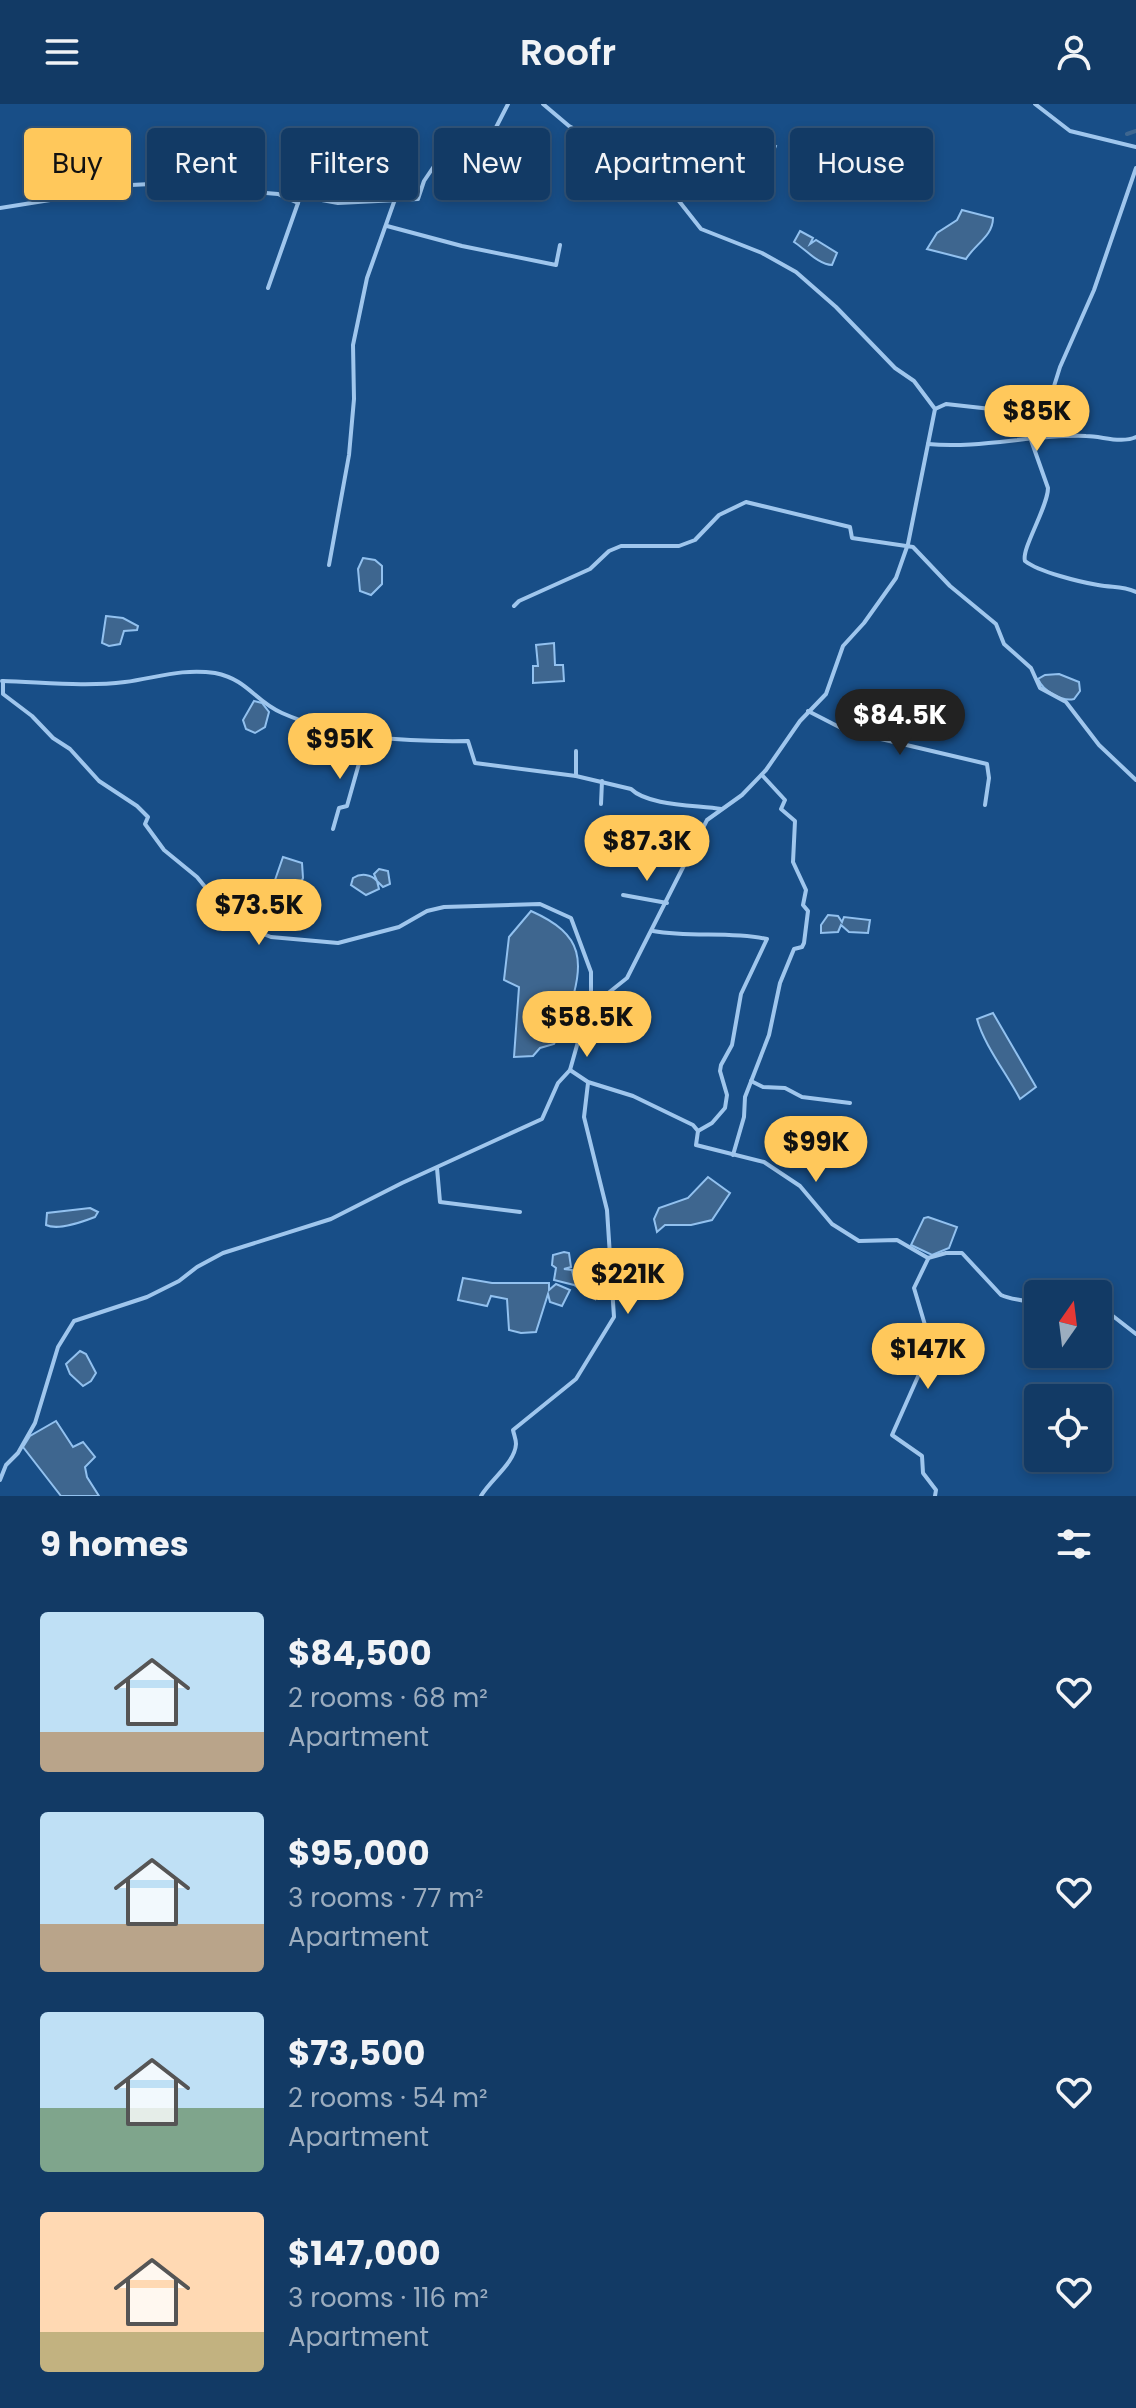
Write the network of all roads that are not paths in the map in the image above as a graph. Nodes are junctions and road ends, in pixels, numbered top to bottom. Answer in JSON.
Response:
{"nodes":[{"id":1,"x":508,"y":104,"type":"edge"},
{"id":2,"x":543,"y":104,"type":"edge"},
{"id":3,"x":1035,"y":104,"type":"edge"},
{"id":4,"x":1136,"y":147,"type":"edge"},
{"id":5,"x":1136,"y":168,"type":"edge"},
{"id":6,"x":394,"y":202,"type":"junction"},
{"id":7,"x":298,"y":203,"type":"junction"},
{"id":8,"x":0,"y":208,"type":"edge"},
{"id":9,"x":387,"y":226,"type":"junction"},
{"id":10,"x":560,"y":245,"type":"dead end"},
{"id":11,"x":268,"y":288,"type":"dead end"},
{"id":12,"x":935,"y":409,"type":"junction"},
{"id":13,"x":1136,"y":437,"type":"edge"},
{"id":14,"x":1031,"y":440,"type":"junction"},
{"id":15,"x":928,"y":444,"type":"junction"},
{"id":16,"x":908,"y":544,"type":"junction"},
{"id":17,"x":329,"y":565,"type":"dead end"},
{"id":18,"x":1136,"y":592,"type":"edge"},
{"id":19,"x":514,"y":606,"type":"dead end"},
{"id":20,"x":1,"y":681,"type":"edge"},
{"id":21,"x":808,"y":711,"type":"junction"},
{"id":22,"x":367,"y":735,"type":"junction"},
{"id":23,"x":576,"y":751,"type":"dead end"},
{"id":24,"x":762,"y":775,"type":"junction"},
{"id":25,"x":576,"y":776,"type":"junction"},
{"id":26,"x":1136,"y":780,"type":"edge"},
{"id":27,"x":602,"y":781,"type":"junction"},
{"id":28,"x":601,"y":804,"type":"dead end"},
{"id":29,"x":985,"y":805,"type":"dead end"},
{"id":30,"x":721,"y":809,"type":"junction"},
{"id":31,"x":333,"y":829,"type":"dead end"},
{"id":32,"x":623,"y":895,"type":"dead end"},
{"id":33,"x":667,"y":903,"type":"junction"},
{"id":34,"x":653,"y":931,"type":"junction"},
{"id":35,"x":591,"y":1005,"type":"junction"},
{"id":36,"x":570,"y":1070,"type":"junction"},
{"id":37,"x":751,"y":1081,"type":"junction"},
{"id":38,"x":588,"y":1082,"type":"junction"},
{"id":39,"x":850,"y":1103,"type":"dead end"},
{"id":40,"x":698,"y":1131,"type":"junction"},
{"id":41,"x":733,"y":1155,"type":"junction"},
{"id":42,"x":437,"y":1168,"type":"junction"},
{"id":43,"x":520,"y":1212,"type":"dead end"},
{"id":44,"x":928,"y":1258,"type":"junction"},
{"id":45,"x":1024,"y":1299,"type":"edge"},
{"id":46,"x":1112,"y":1315,"type":"edge"},
{"id":47,"x":1136,"y":1334,"type":"edge"},
{"id":48,"x":0,"y":1480,"type":"edge"},
{"id":49,"x":481,"y":1496,"type":"edge"},
{"id":50,"x":935,"y":1496,"type":"edge"}],
"edges":[{"from":1,"to":6,"type":"street"},
{"from":2,"to":12,"type":"street"},
{"from":3,"to":4,"type":"street"},
{"from":5,"to":12,"type":"street"},
{"from":6,"to":7,"type":"street"},
{"from":6,"to":9,"type":"street"},
{"from":7,"to":8,"type":"street"},
{"from":7,"to":11,"type":"street"},
{"from":9,"to":10,"type":"street"},
{"from":9,"to":17,"type":"street"},
{"from":12,"to":15,"type":"street"},
{"from":13,"to":14,"type":"street"},
{"from":14,"to":15,"type":"street"},
{"from":14,"to":18,"type":"street"},
{"from":15,"to":16,"type":"street"},
{"from":16,"to":19,"type":"street"},
{"from":16,"to":21,"type":"street"},
{"from":16,"to":26,"type":"street"},
{"from":20,"to":22,"type":"street"},
{"from":20,"to":35,"type":"street"},
{"from":21,"to":24,"type":"street"},
{"from":21,"to":29,"type":"street"},
{"from":22,"to":25,"type":"street"},
{"from":22,"to":31,"type":"street"},
{"from":23,"to":25,"type":"street"},
{"from":24,"to":30,"type":"street"},
{"from":24,"to":37,"type":"street"},
{"from":25,"to":27,"type":"street"},
{"from":27,"to":28,"type":"street"},
{"from":27,"to":30,"type":"street"},
{"from":30,"to":33,"type":"street"},
{"from":32,"to":33,"type":"street"},
{"from":33,"to":34,"type":"street"},
{"from":34,"to":35,"type":"street"},
{"from":34,"to":40,"type":"street"},
{"from":35,"to":36,"type":"street"},
{"from":36,"to":38,"type":"street"},
{"from":36,"to":42,"type":"street"},
{"from":37,"to":39,"type":"street"},
{"from":37,"to":41,"type":"street"},
{"from":38,"to":40,"type":"street"},
{"from":38,"to":49,"type":"street"},
{"from":40,"to":41,"type":"street"},
{"from":41,"to":44,"type":"street"},
{"from":42,"to":43,"type":"street"},
{"from":42,"to":48,"type":"street"},
{"from":44,"to":45,"type":"street"},
{"from":44,"to":50,"type":"street"},
{"from":46,"to":47,"type":"street"}]}
